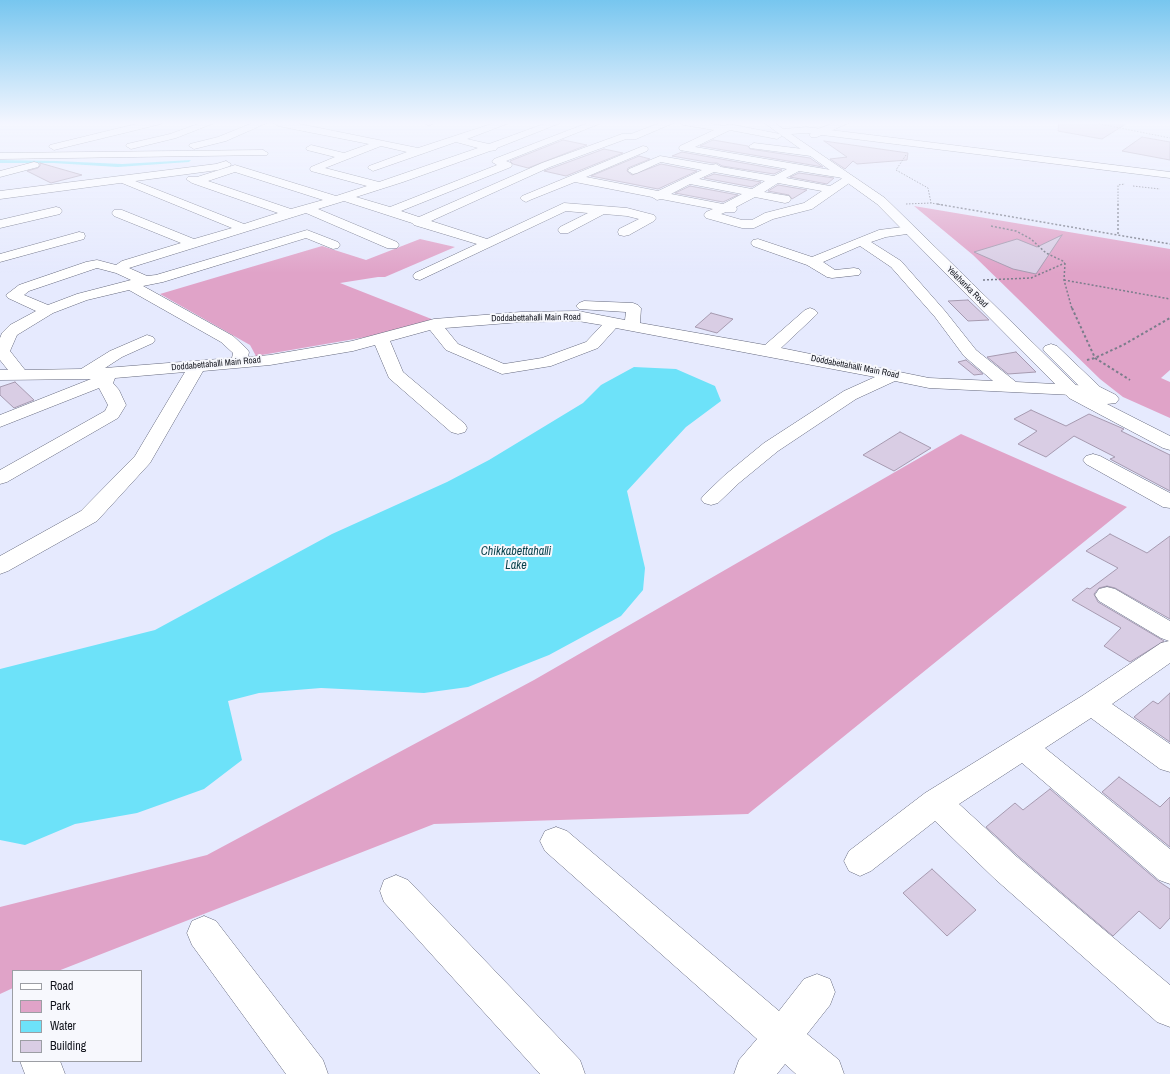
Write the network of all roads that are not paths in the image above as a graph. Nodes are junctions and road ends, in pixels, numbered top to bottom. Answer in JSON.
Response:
{"nodes":[{"id":1,"x":146,"y":172,"type":"edge"},
{"id":2,"x":176,"y":172,"type":"joint"},
{"id":3,"x":223,"y":172,"type":"edge"},
{"id":4,"x":249,"y":172,"type":"edge"},
{"id":5,"x":327,"y":172,"type":"edge"},
{"id":6,"x":419,"y":172,"type":"edge"},
{"id":7,"x":489,"y":172,"type":"edge"},
{"id":8,"x":530,"y":172,"type":"edge"},
{"id":9,"x":588,"y":172,"type":"edge"},
{"id":10,"x":708,"y":172,"type":"edge"},
{"id":11,"x":724,"y":172,"type":"edge"},
{"id":12,"x":790,"y":172,"type":"edge"},
{"id":13,"x":819,"y":172,"type":"edge"},
{"id":14,"x":839,"y":172,"type":"edge"},
{"id":15,"x":854,"y":172,"type":"edge"},
{"id":16,"x":1110,"y":172,"type":"edge"},
{"id":17,"x":1146,"y":172,"type":"edge"},
{"id":18,"x":616,"y":174,"type":"dead end"},
{"id":19,"x":1170,"y":175,"type":"edge"},
{"id":20,"x":846,"y":177,"type":"junction"},
{"id":21,"x":574,"y":178,"type":"junction"},
{"id":22,"x":121,"y":179,"type":"junction"},
{"id":23,"x":1170,"y":180,"type":"edge"},
{"id":24,"x":196,"y":181,"type":"junction"},
{"id":25,"x":690,"y":181,"type":"junction"},
{"id":26,"x":774,"y":181,"type":"junction"},
{"id":27,"x":597,"y":183,"type":"junction"},
{"id":28,"x":380,"y":186,"type":"junction"},
{"id":29,"x":833,"y":190,"type":"junction"},
{"id":30,"x":0,"y":191,"type":"edge"},
{"id":31,"x":754,"y":193,"type":"junction"},
{"id":32,"x":0,"y":195,"type":"edge"},
{"id":33,"x":570,"y":195,"type":"dead end"},
{"id":34,"x":660,"y":195,"type":"junction"},
{"id":35,"x":526,"y":198,"type":"dead end"},
{"id":36,"x":341,"y":199,"type":"junction"},
{"id":37,"x":785,"y":199,"type":"dead end"},
{"id":38,"x":38,"y":200,"type":"dead end"},
{"id":39,"x":642,"y":204,"type":"dead end"},
{"id":40,"x":726,"y":208,"type":"junction"},
{"id":41,"x":308,"y":209,"type":"junction"},
{"id":42,"x":602,"y":210,"type":"junction"},
{"id":43,"x":389,"y":212,"type":"junction"},
{"id":44,"x":118,"y":213,"type":"dead end"},
{"id":45,"x":292,"y":214,"type":"junction"},
{"id":46,"x":769,"y":216,"type":"junction"},
{"id":47,"x":418,"y":222,"type":"junction"},
{"id":48,"x":1,"y":223,"type":"edge"},
{"id":49,"x":244,"y":228,"type":"junction"},
{"id":50,"x":564,"y":230,"type":"dead end"},
{"id":51,"x":910,"y":230,"type":"junction"},
{"id":52,"x":624,"y":232,"type":"dead end"},
{"id":53,"x":79,"y":236,"type":"dead end"},
{"id":54,"x":861,"y":241,"type":"junction"},
{"id":55,"x":487,"y":243,"type":"junction"},
{"id":56,"x":758,"y":243,"type":"dead end"},
{"id":57,"x":194,"y":244,"type":"junction"},
{"id":58,"x":333,"y":245,"type":"dead end"},
{"id":59,"x":392,"y":245,"type":"dead end"},
{"id":60,"x":68,"y":252,"type":"dead end"},
{"id":61,"x":0,"y":258,"type":"edge"},
{"id":62,"x":812,"y":262,"type":"junction"},
{"id":63,"x":97,"y":264,"type":"junction"},
{"id":64,"x":121,"y":270,"type":"junction"},
{"id":65,"x":854,"y":272,"type":"dead end"},
{"id":66,"x":420,"y":276,"type":"dead end"},
{"id":67,"x":138,"y":283,"type":"junction"},
{"id":68,"x":562,"y":306,"type":"dead end"},
{"id":69,"x":48,"y":310,"type":"junction"},
{"id":70,"x":1012,"y":312,"type":"dead end"},
{"id":71,"x":810,"y":314,"type":"dead end"},
{"id":72,"x":613,"y":322,"type":"junction"},
{"id":73,"x":434,"y":324,"type":"junction"},
{"id":74,"x":632,"y":325,"type":"junction"},
{"id":75,"x":5,"y":334,"type":"edge"},
{"id":76,"x":1039,"y":338,"type":"dead end"},
{"id":77,"x":381,"y":339,"type":"junction"},
{"id":78,"x":147,"y":340,"type":"dead end"},
{"id":79,"x":769,"y":350,"type":"junction"},
{"id":80,"x":239,"y":363,"type":"junction"},
{"id":81,"x":197,"y":366,"type":"junction"},
{"id":82,"x":0,"y":375,"type":"edge"},
{"id":83,"x":20,"y":375,"type":"junction"},
{"id":84,"x":894,"y":375,"type":"junction"},
{"id":85,"x":94,"y":377,"type":"junction"},
{"id":86,"x":1011,"y":387,"type":"junction"},
{"id":87,"x":1071,"y":390,"type":"junction"},
{"id":88,"x":1094,"y":391,"type":"junction"},
{"id":89,"x":0,"y":406,"type":"edge"},
{"id":90,"x":0,"y":421,"type":"edge"},
{"id":91,"x":458,"y":428,"type":"dead end"},
{"id":92,"x":1170,"y":430,"type":"edge"},
{"id":93,"x":1170,"y":444,"type":"edge"},
{"id":94,"x":1093,"y":460,"type":"dead end"},
{"id":95,"x":0,"y":478,"type":"edge"},
{"id":96,"x":710,"y":500,"type":"dead end"},
{"id":97,"x":1170,"y":502,"type":"edge"},
{"id":98,"x":0,"y":566,"type":"edge"},
{"id":99,"x":1107,"y":595,"type":"dead end"},
{"id":100,"x":1170,"y":632,"type":"edge"},
{"id":101,"x":1170,"y":650,"type":"edge"},
{"id":102,"x":1092,"y":704,"type":"junction"},
{"id":103,"x":1024,"y":747,"type":"junction"},
{"id":104,"x":1170,"y":760,"type":"edge"},
{"id":105,"x":936,"y":802,"type":"junction"},
{"id":106,"x":556,"y":841,"type":"dead end"},
{"id":107,"x":860,"y":861,"type":"dead end"},
{"id":108,"x":1170,"y":869,"type":"edge"},
{"id":109,"x":396,"y":891,"type":"dead end"},
{"id":110,"x":204,"y":932,"type":"dead end"},
{"id":111,"x":817,"y":992,"type":"dead end"},
{"id":112,"x":1170,"y":1009,"type":"edge"},
{"id":113,"x":782,"y":1037,"type":"junction"},
{"id":114,"x":40,"y":1062,"type":"edge"},
{"id":115,"x":46,"y":1074,"type":"edge"},
{"id":116,"x":309,"y":1074,"type":"edge"},
{"id":117,"x":566,"y":1074,"type":"edge"},
{"id":118,"x":753,"y":1074,"type":"edge"},
{"id":119,"x":825,"y":1074,"type":"edge"}],
"edges":[{"from":1,"to":30,"type":"street"},
{"from":2,"to":22,"type":"street"},
{"from":2,"to":24,"type":"street"},
{"from":3,"to":24,"type":"street"},
{"from":4,"to":36,"type":"street"},
{"from":5,"to":28,"type":"street"},
{"from":6,"to":28,"type":"street"},
{"from":7,"to":43,"type":"street"},
{"from":8,"to":47,"type":"street"},
{"from":9,"to":21,"type":"street"},
{"from":10,"to":25,"type":"street"},
{"from":11,"to":26,"type":"street"},
{"from":12,"to":26,"type":"street"},
{"from":13,"to":20,"type":"street"},
{"from":14,"to":20,"type":"street","name":"Yelahanka Road"},
{"from":15,"to":70,"type":"street","name":"Yelahanka Road"},
{"from":16,"to":23,"type":"street"},
{"from":17,"to":19,"type":"street"},
{"from":18,"to":27,"type":"street"},
{"from":20,"to":29,"type":"street"},
{"from":20,"to":51,"type":"street","name":"Yelahanka Road"},
{"from":21,"to":27,"type":"street"},
{"from":21,"to":35,"type":"street"},
{"from":22,"to":32,"type":"street"},
{"from":22,"to":49,"type":"street"},
{"from":24,"to":45,"type":"street"},
{"from":25,"to":31,"type":"street"},
{"from":25,"to":34,"type":"street"},
{"from":26,"to":29,"type":"street"},
{"from":26,"to":31,"type":"street"},
{"from":27,"to":33,"type":"street"},
{"from":27,"to":34,"type":"street"},
{"from":28,"to":36,"type":"street"},
{"from":29,"to":46,"type":"street"},
{"from":31,"to":37,"type":"street"},
{"from":31,"to":40,"type":"street"},
{"from":34,"to":39,"type":"street"},
{"from":34,"to":40,"type":"street"},
{"from":36,"to":41,"type":"street"},
{"from":36,"to":43,"type":"street"},
{"from":38,"to":48,"type":"street"},
{"from":40,"to":46,"type":"street"},
{"from":40,"to":46,"type":"street"},
{"from":41,"to":45,"type":"street"},
{"from":41,"to":59,"type":"street"},
{"from":42,"to":50,"type":"street"},
{"from":42,"to":52,"type":"street"},
{"from":42,"to":55,"type":"street"},
{"from":43,"to":47,"type":"street"},
{"from":44,"to":57,"type":"street"},
{"from":45,"to":49,"type":"street"},
{"from":47,"to":55,"type":"street"},
{"from":49,"to":57,"type":"street"},
{"from":51,"to":54,"type":"street"},
{"from":51,"to":87,"type":"street","name":"Yelahanka Road"},
{"from":53,"to":61,"type":"street"},
{"from":54,"to":62,"type":"street"},
{"from":54,"to":86,"type":"street"},
{"from":55,"to":66,"type":"street"},
{"from":56,"to":62,"type":"street"},
{"from":57,"to":64,"type":"street"},
{"from":58,"to":67,"type":"street"},
{"from":60,"to":63,"type":"street"},
{"from":62,"to":65,"type":"street"},
{"from":63,"to":64,"type":"street"},
{"from":63,"to":69,"type":"street"},
{"from":64,"to":67,"type":"street"},
{"from":67,"to":69,"type":"street"},
{"from":67,"to":80,"type":"street"},
{"from":68,"to":74,"type":"street"},
{"from":69,"to":75,"type":"street"},
{"from":71,"to":79,"type":"street"},
{"from":72,"to":73,"type":"street","name":"Doddabettahalli Main Road"},
{"from":72,"to":73,"type":"street"},
{"from":72,"to":74,"type":"street","name":"Doddabettahalli Main Road"},
{"from":73,"to":77,"type":"street","name":"Doddabettahalli Main Road"},
{"from":74,"to":79,"type":"street","name":"Doddabettahalli Main Road"},
{"from":75,"to":83,"type":"street"},
{"from":76,"to":88,"type":"street"},
{"from":77,"to":80,"type":"street","name":"Doddabettahalli Main Road"},
{"from":77,"to":91,"type":"street"},
{"from":78,"to":85,"type":"street"},
{"from":79,"to":84,"type":"street","name":"Doddabettahalli Main Road"},
{"from":80,"to":81,"type":"street","name":"Doddabettahalli Main Road"},
{"from":81,"to":85,"type":"street","name":"Doddabettahalli Main Road"},
{"from":81,"to":98,"type":"street"},
{"from":82,"to":83,"type":"street"},
{"from":83,"to":85,"type":"street"},
{"from":84,"to":86,"type":"street","name":"Doddabettahalli Main Road"},
{"from":84,"to":96,"type":"street"},
{"from":85,"to":90,"type":"street"},
{"from":85,"to":95,"type":"street"},
{"from":86,"to":87,"type":"street","name":"Doddabettahalli Main Road"},
{"from":87,"to":88,"type":"street","name":"Doddabettahalli Main Road"},
{"from":87,"to":93,"type":"street","name":"Yelahanka Road"},
{"from":88,"to":92,"type":"street"},
{"from":89,"to":90,"type":"street"},
{"from":94,"to":97,"type":"street"},
{"from":99,"to":100,"type":"street"},
{"from":101,"to":102,"type":"street"},
{"from":102,"to":103,"type":"street"},
{"from":102,"to":104,"type":"street"},
{"from":103,"to":105,"type":"street"},
{"from":103,"to":108,"type":"street"},
{"from":105,"to":107,"type":"street"},
{"from":105,"to":112,"type":"street"},
{"from":106,"to":113,"type":"street"},
{"from":109,"to":117,"type":"street"},
{"from":110,"to":116,"type":"street"},
{"from":111,"to":113,"type":"street"},
{"from":113,"to":118,"type":"street"},
{"from":113,"to":119,"type":"street"},
{"from":114,"to":115,"type":"street"}]}
